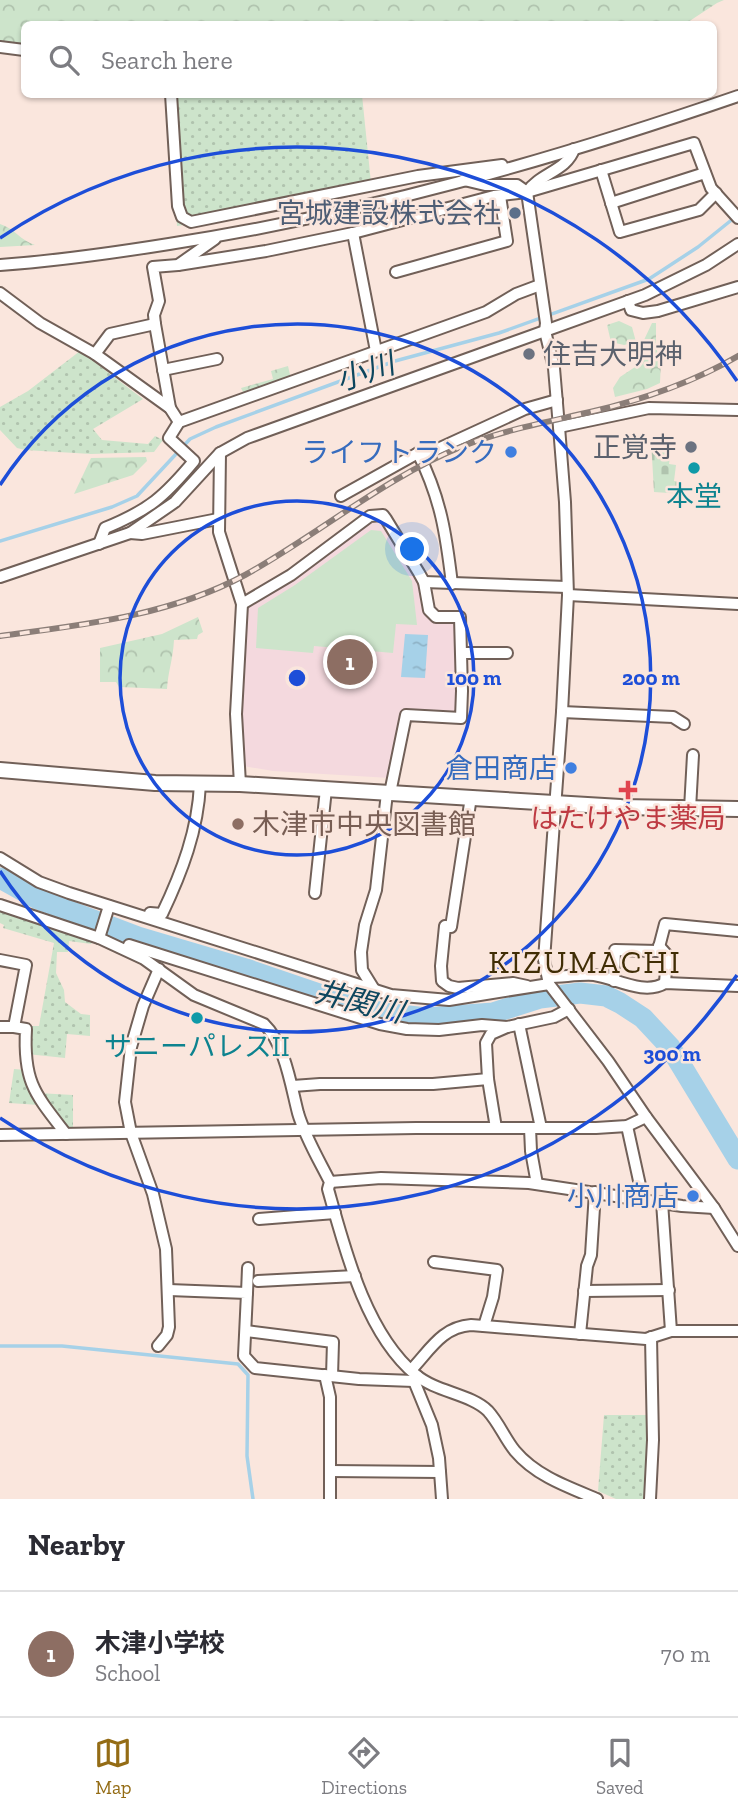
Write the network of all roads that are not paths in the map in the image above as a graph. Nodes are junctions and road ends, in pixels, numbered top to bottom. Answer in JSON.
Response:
{"nodes":[{"id":1,"x":0,"y":47,"type":"edge"},
{"id":2,"x":21,"y":50,"type":"edge"},
{"id":3,"x":738,"y":96,"type":"edge"},
{"id":4,"x":170,"y":98,"type":"edge"},
{"id":5,"x":574,"y":149,"type":"junction"},
{"id":6,"x":519,"y":165,"type":"junction"},
{"id":7,"x":601,"y":170,"type":"junction"},
{"id":8,"x":705,"y":173,"type":"junction"},
{"id":9,"x":464,"y":180,"type":"junction"},
{"id":10,"x":527,"y":192,"type":"junction"},
{"id":11,"x":500,"y":196,"type":"junction"},
{"id":12,"x":720,"y":197,"type":"junction"},
{"id":13,"x":611,"y":203,"type":"junction"},
{"id":14,"x":738,"y":218,"type":"edge"},
{"id":15,"x":353,"y":233,"type":"junction"},
{"id":16,"x":220,"y":236,"type":"junction"},
{"id":17,"x":736,"y":249,"type":"edge"},
{"id":18,"x":0,"y":265,"type":"edge"},
{"id":19,"x":178,"y":265,"type":"junction"},
{"id":20,"x":396,"y":272,"type":"dead end"},
{"id":21,"x":738,"y":286,"type":"edge"},
{"id":22,"x":541,"y":290,"type":"junction"},
{"id":23,"x":0,"y":293,"type":"edge"},
{"id":24,"x":628,"y":301,"type":"junction"},
{"id":25,"x":155,"y":324,"type":"junction"},
{"id":26,"x":545,"y":327,"type":"junction"},
{"id":27,"x":376,"y":351,"type":"junction"},
{"id":28,"x":95,"y":354,"type":"junction"},
{"id":29,"x":217,"y":359,"type":"dead end"},
{"id":30,"x":163,"y":370,"type":"junction"},
{"id":31,"x":557,"y":400,"type":"junction"},
{"id":32,"x":170,"y":408,"type":"junction"},
{"id":33,"x":738,"y":410,"type":"edge"},
{"id":34,"x":179,"y":422,"type":"junction"},
{"id":35,"x":559,"y":427,"type":"junction"},
{"id":36,"x":220,"y":453,"type":"junction"},
{"id":37,"x":418,"y":453,"type":"junction"},
{"id":38,"x":341,"y":496,"type":"dead end"},
{"id":39,"x":218,"y":519,"type":"junction"},
{"id":40,"x":130,"y":533,"type":"junction"},
{"id":41,"x":99,"y":544,"type":"junction"},
{"id":42,"x":0,"y":577,"type":"edge"},
{"id":43,"x":424,"y":582,"type":"junction"},
{"id":44,"x":452,"y":584,"type":"junction"},
{"id":45,"x":567,"y":591,"type":"junction"},
{"id":46,"x":242,"y":604,"type":"junction"},
{"id":47,"x":738,"y":604,"type":"edge"},
{"id":48,"x":462,"y":653,"type":"junction"},
{"id":49,"x":507,"y":653,"type":"dead end"},
{"id":50,"x":562,"y":712,"type":"junction"},
{"id":51,"x":684,"y":724,"type":"dead end"},
{"id":52,"x":693,"y":755,"type":"dead end"},
{"id":53,"x":0,"y":770,"type":"edge"},
{"id":54,"x":200,"y":784,"type":"junction"},
{"id":55,"x":240,"y":784,"type":"junction"},
{"id":56,"x":326,"y":789,"type":"junction"},
{"id":57,"x":389,"y":793,"type":"junction"},
{"id":58,"x":471,"y":797,"type":"junction"},
{"id":59,"x":554,"y":802,"type":"junction"},
{"id":60,"x":690,"y":809,"type":"junction"},
{"id":61,"x":738,"y":809,"type":"edge"},
{"id":62,"x":0,"y":858,"type":"edge"},
{"id":63,"x":315,"y":892,"type":"dead end"},
{"id":64,"x":0,"y":905,"type":"edge"},
{"id":65,"x":108,"y":908,"type":"junction"},
{"id":66,"x":738,"y":932,"type":"edge"},
{"id":67,"x":100,"y":936,"type":"junction"},
{"id":68,"x":659,"y":946,"type":"junction"},
{"id":69,"x":0,"y":960,"type":"edge"},
{"id":70,"x":159,"y":969,"type":"junction"},
{"id":71,"x":614,"y":981,"type":"junction"},
{"id":72,"x":550,"y":983,"type":"junction"},
{"id":73,"x":665,"y":983,"type":"junction"},
{"id":74,"x":738,"y":986,"type":"edge"},
{"id":75,"x":531,"y":988,"type":"junction"},
{"id":76,"x":375,"y":991,"type":"junction"},
{"id":77,"x":566,"y":1007,"type":"junction"},
{"id":78,"x":519,"y":1024,"type":"junction"},
{"id":79,"x":0,"y":1027,"type":"edge"},
{"id":80,"x":14,"y":1027,"type":"junction"},
{"id":81,"x":507,"y":1027,"type":"junction"},
{"id":82,"x":488,"y":1079,"type":"junction"},
{"id":83,"x":293,"y":1086,"type":"junction"},
{"id":84,"x":646,"y":1117,"type":"junction"},
{"id":85,"x":627,"y":1126,"type":"junction"},
{"id":86,"x":496,"y":1128,"type":"junction"},
{"id":87,"x":535,"y":1128,"type":"junction"},
{"id":88,"x":304,"y":1130,"type":"junction"},
{"id":89,"x":66,"y":1133,"type":"junction"},
{"id":90,"x":131,"y":1133,"type":"junction"},
{"id":91,"x":0,"y":1135,"type":"edge"},
{"id":92,"x":330,"y":1182,"type":"junction"},
{"id":93,"x":537,"y":1184,"type":"junction"},
{"id":94,"x":595,"y":1192,"type":"junction"},
{"id":95,"x":643,"y":1199,"type":"junction"},
{"id":96,"x":662,"y":1202,"type":"junction"},
{"id":97,"x":714,"y":1208,"type":"junction"},
{"id":98,"x":335,"y":1213,"type":"junction"},
{"id":99,"x":259,"y":1219,"type":"dead end"},
{"id":100,"x":738,"y":1246,"type":"edge"},
{"id":101,"x":434,"y":1262,"type":"dead end"},
{"id":102,"x":248,"y":1268,"type":"dead end"},
{"id":103,"x":355,"y":1276,"type":"junction"},
{"id":104,"x":258,"y":1281,"type":"dead end"},
{"id":105,"x":169,"y":1290,"type":"junction"},
{"id":106,"x":669,"y":1290,"type":"junction"},
{"id":107,"x":584,"y":1291,"type":"junction"},
{"id":108,"x":247,"y":1293,"type":"junction"},
{"id":109,"x":484,"y":1326,"type":"junction"},
{"id":110,"x":246,"y":1331,"type":"junction"},
{"id":111,"x":738,"y":1331,"type":"edge"},
{"id":112,"x":671,"y":1332,"type":"junction"},
{"id":113,"x":580,"y":1334,"type":"junction"},
{"id":114,"x":651,"y":1337,"type":"junction"},
{"id":115,"x":158,"y":1346,"type":"dead end"},
{"id":116,"x":328,"y":1376,"type":"junction"},
{"id":117,"x":414,"y":1376,"type":"junction"},
{"id":118,"x":330,"y":1471,"type":"junction"},
{"id":119,"x":440,"y":1472,"type":"junction"},
{"id":120,"x":330,"y":1499,"type":"edge"},
{"id":121,"x":442,"y":1499,"type":"edge"},
{"id":122,"x":597,"y":1499,"type":"edge"},
{"id":123,"x":650,"y":1499,"type":"edge"}],
"edges":[{"from":1,"to":2,"type":"street"},
{"from":3,"to":5,"type":"street"},
{"from":4,"to":6,"type":"street"},
{"from":5,"to":6,"type":"street"},
{"from":5,"to":10,"type":"street"},
{"from":6,"to":9,"type":"street"},
{"from":7,"to":8,"type":"street"},
{"from":7,"to":10,"type":"street"},
{"from":7,"to":13,"type":"street"},
{"from":8,"to":12,"type":"street"},
{"from":8,"to":13,"type":"street"},
{"from":9,"to":10,"type":"street"},
{"from":9,"to":16,"type":"street"},
{"from":10,"to":11,"type":"street"},
{"from":10,"to":22,"type":"street"},
{"from":11,"to":15,"type":"street"},
{"from":11,"to":20,"type":"street"},
{"from":12,"to":13,"type":"street"},
{"from":12,"to":14,"type":"street"},
{"from":15,"to":19,"type":"street"},
{"from":15,"to":27,"type":"street"},
{"from":16,"to":18,"type":"street"},
{"from":16,"to":19,"type":"street"},
{"from":17,"to":24,"type":"street"},
{"from":19,"to":25,"type":"street"},
{"from":21,"to":24,"type":"street"},
{"from":22,"to":26,"type":"street"},
{"from":22,"to":27,"type":"street"},
{"from":23,"to":28,"type":"street"},
{"from":24,"to":26,"type":"street"},
{"from":25,"to":28,"type":"street"},
{"from":25,"to":30,"type":"street"},
{"from":26,"to":31,"type":"street"},
{"from":26,"to":36,"type":"street"},
{"from":27,"to":34,"type":"street"},
{"from":28,"to":32,"type":"street"},
{"from":29,"to":30,"type":"street"},
{"from":30,"to":32,"type":"street"},
{"from":31,"to":35,"type":"street"},
{"from":31,"to":37,"type":"street"},
{"from":32,"to":34,"type":"street"},
{"from":33,"to":35,"type":"street"},
{"from":34,"to":41,"type":"street"},
{"from":35,"to":45,"type":"street"},
{"from":36,"to":39,"type":"street"},
{"from":36,"to":40,"type":"street"},
{"from":37,"to":38,"type":"street"},
{"from":37,"to":44,"type":"street"},
{"from":39,"to":40,"type":"street"},
{"from":39,"to":46,"type":"street"},
{"from":40,"to":41,"type":"street"},
{"from":41,"to":42,"type":"street"},
{"from":43,"to":44,"type":"street"},
{"from":43,"to":46,"type":"street"},
{"from":43,"to":48,"type":"street"},
{"from":44,"to":45,"type":"street"},
{"from":45,"to":47,"type":"street"},
{"from":45,"to":50,"type":"street"},
{"from":46,"to":55,"type":"street"},
{"from":48,"to":49,"type":"street"},
{"from":48,"to":57,"type":"street"},
{"from":50,"to":51,"type":"street"},
{"from":50,"to":59,"type":"street"},
{"from":52,"to":60,"type":"street"},
{"from":53,"to":54,"type":"street"},
{"from":54,"to":55,"type":"street"},
{"from":54,"to":65,"type":"street"},
{"from":55,"to":56,"type":"street"},
{"from":56,"to":57,"type":"street"},
{"from":56,"to":63,"type":"street"},
{"from":57,"to":58,"type":"street"},
{"from":57,"to":76,"type":"street"},
{"from":58,"to":59,"type":"street"},
{"from":58,"to":75,"type":"street"},
{"from":59,"to":60,"type":"street"},
{"from":59,"to":72,"type":"street"},
{"from":60,"to":61,"type":"street"},
{"from":62,"to":65,"type":"street"},
{"from":64,"to":67,"type":"street"},
{"from":65,"to":67,"type":"street"},
{"from":65,"to":76,"type":"street"},
{"from":66,"to":68,"type":"street"},
{"from":67,"to":70,"type":"street"},
{"from":67,"to":81,"type":"street"},
{"from":68,"to":71,"type":"street"},
{"from":68,"to":73,"type":"street"},
{"from":69,"to":80,"type":"street"},
{"from":70,"to":83,"type":"street"},
{"from":70,"to":90,"type":"street"},
{"from":71,"to":72,"type":"street"},
{"from":71,"to":73,"type":"street"},
{"from":72,"to":75,"type":"street"},
{"from":72,"to":77,"type":"street"},
{"from":73,"to":74,"type":"street"},
{"from":75,"to":76,"type":"street"},
{"from":77,"to":78,"type":"street"},
{"from":77,"to":84,"type":"street"},
{"from":78,"to":81,"type":"street"},
{"from":78,"to":87,"type":"street"},
{"from":79,"to":80,"type":"street"},
{"from":80,"to":89,"type":"street"},
{"from":81,"to":82,"type":"street"},
{"from":82,"to":83,"type":"street"},
{"from":82,"to":86,"type":"street"},
{"from":83,"to":88,"type":"street"},
{"from":84,"to":85,"type":"street"},
{"from":84,"to":97,"type":"street"},
{"from":85,"to":87,"type":"street"},
{"from":85,"to":95,"type":"street"},
{"from":86,"to":87,"type":"street"},
{"from":86,"to":88,"type":"street"},
{"from":87,"to":93,"type":"street"},
{"from":88,"to":90,"type":"street"},
{"from":88,"to":92,"type":"street"},
{"from":89,"to":90,"type":"street"},
{"from":89,"to":91,"type":"street"},
{"from":90,"to":105,"type":"street"},
{"from":92,"to":93,"type":"street"},
{"from":92,"to":98,"type":"street"},
{"from":93,"to":94,"type":"street"},
{"from":94,"to":95,"type":"street"},
{"from":94,"to":107,"type":"street"},
{"from":95,"to":96,"type":"street"},
{"from":96,"to":97,"type":"street"},
{"from":96,"to":106,"type":"street"},
{"from":97,"to":100,"type":"street"},
{"from":98,"to":99,"type":"street"},
{"from":98,"to":103,"type":"street"},
{"from":101,"to":109,"type":"street"},
{"from":102,"to":108,"type":"street"},
{"from":103,"to":104,"type":"street"},
{"from":103,"to":117,"type":"street"},
{"from":105,"to":108,"type":"street"},
{"from":105,"to":115,"type":"street"},
{"from":106,"to":107,"type":"street"},
{"from":106,"to":112,"type":"street"},
{"from":107,"to":113,"type":"street"},
{"from":108,"to":110,"type":"street"},
{"from":109,"to":113,"type":"street"},
{"from":109,"to":117,"type":"street"},
{"from":110,"to":116,"type":"street"},
{"from":110,"to":116,"type":"street"},
{"from":111,"to":112,"type":"street"},
{"from":112,"to":114,"type":"street"},
{"from":113,"to":114,"type":"street"},
{"from":114,"to":123,"type":"street"},
{"from":116,"to":117,"type":"street"},
{"from":116,"to":118,"type":"street"},
{"from":117,"to":119,"type":"street"},
{"from":117,"to":122,"type":"street"},
{"from":118,"to":119,"type":"street"},
{"from":118,"to":120,"type":"street"},
{"from":119,"to":121,"type":"street"}]}
